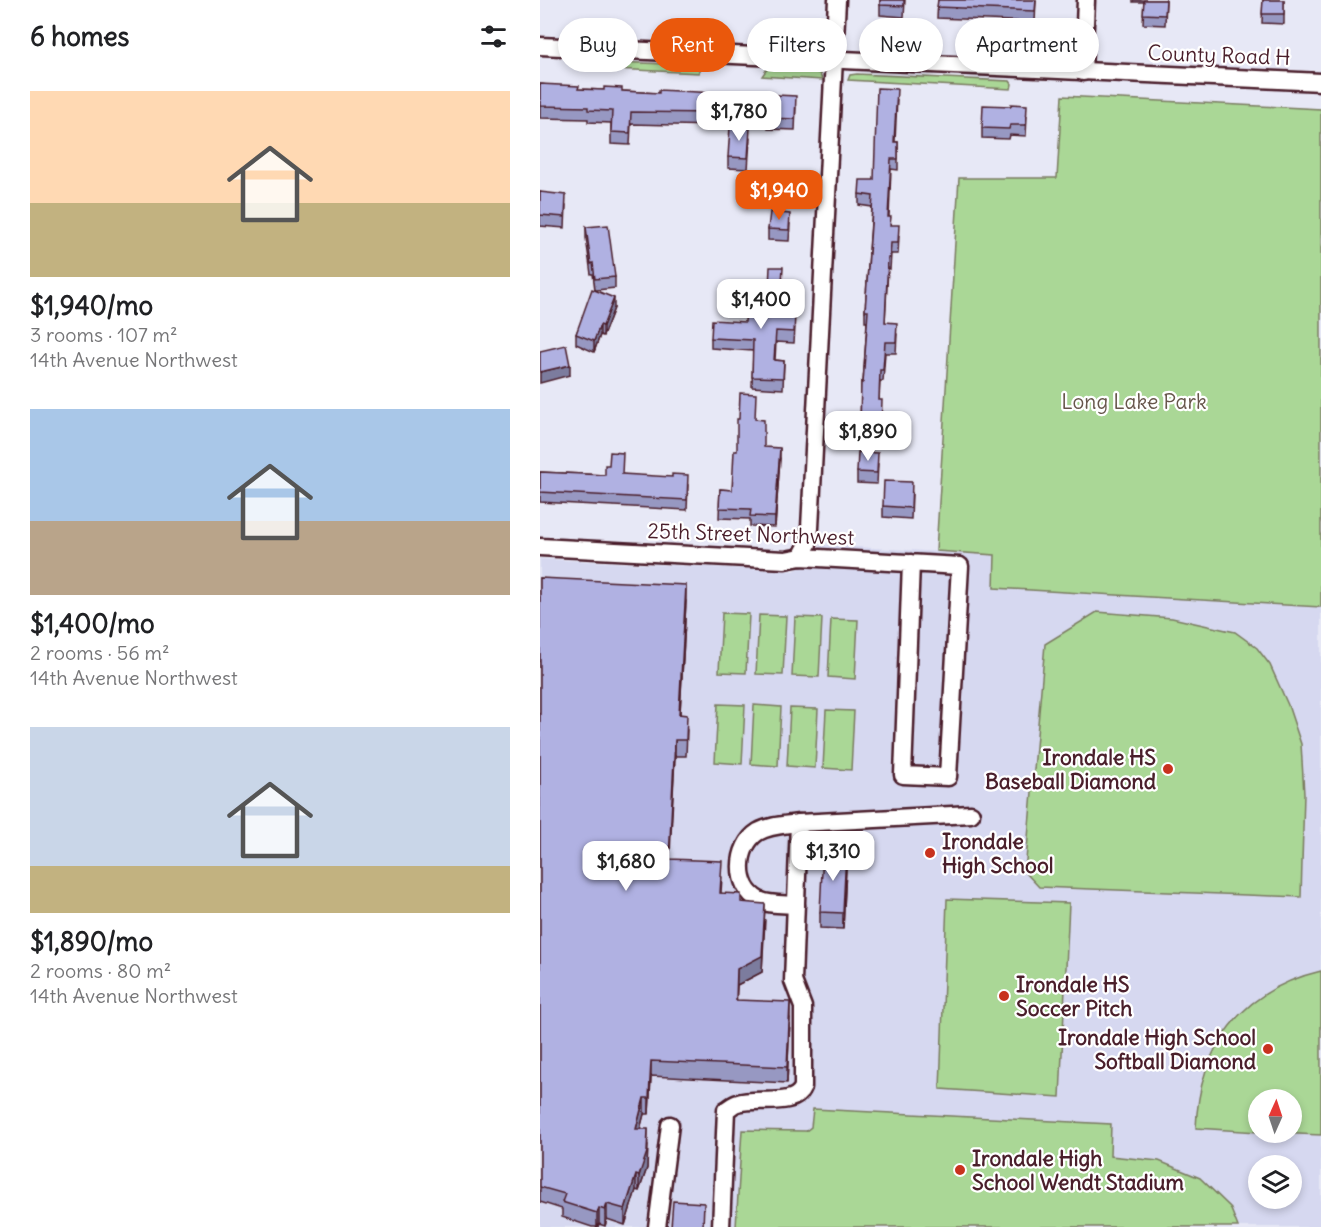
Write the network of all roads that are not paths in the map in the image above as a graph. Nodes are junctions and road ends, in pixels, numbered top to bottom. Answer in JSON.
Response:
{"nodes":[{"id":1,"x":837,"y":0,"type":"edge"},
{"id":2,"x":1086,"y":0,"type":"edge"},
{"id":3,"x":836,"y":18,"type":"edge"},
{"id":4,"x":1085,"y":18,"type":"edge"},
{"id":5,"x":540,"y":46,"type":"edge"},
{"id":6,"x":747,"y":56,"type":"edge"},
{"id":7,"x":847,"y":61,"type":"edge"},
{"id":8,"x":955,"y":66,"type":"edge"},
{"id":9,"x":834,"y":72,"type":"edge"},
{"id":10,"x":1083,"y":72,"type":"edge"},
{"id":11,"x":1321,"y":82,"type":"edge"},
{"id":12,"x":540,"y":547,"type":"edge"},
{"id":13,"x":801,"y":557,"type":"junction"},
{"id":14,"x":911,"y":563,"type":"junction"},
{"id":15,"x":971,"y":814,"type":"dead end"},
{"id":16,"x":799,"y":823,"type":"junction"},
{"id":17,"x":796,"y":905,"type":"junction"},
{"id":18,"x":670,"y":1125,"type":"dead end"},
{"id":19,"x":657,"y":1227,"type":"edge"},
{"id":20,"x":721,"y":1227,"type":"edge"}],
"edges":[{"from":1,"to":3,"type":"street"},
{"from":2,"to":4,"type":"street"},
{"from":5,"to":6,"type":"street","name":"County Road H"},
{"from":7,"to":8,"type":"street","name":"County Road H"},
{"from":9,"to":13,"type":"street"},
{"from":10,"to":11,"type":"street","name":"County Road H"},
{"from":12,"to":13,"type":"street","name":"25th Street Northwest"},
{"from":13,"to":14,"type":"street","name":"25th Street Northwest"},
{"from":14,"to":14,"type":"street","name":"25th Street Northwest"},
{"from":15,"to":16,"type":"street"},
{"from":16,"to":17,"type":"street"},
{"from":16,"to":17,"type":"street"},
{"from":17,"to":20,"type":"street"},
{"from":18,"to":19,"type":"street"}]}
